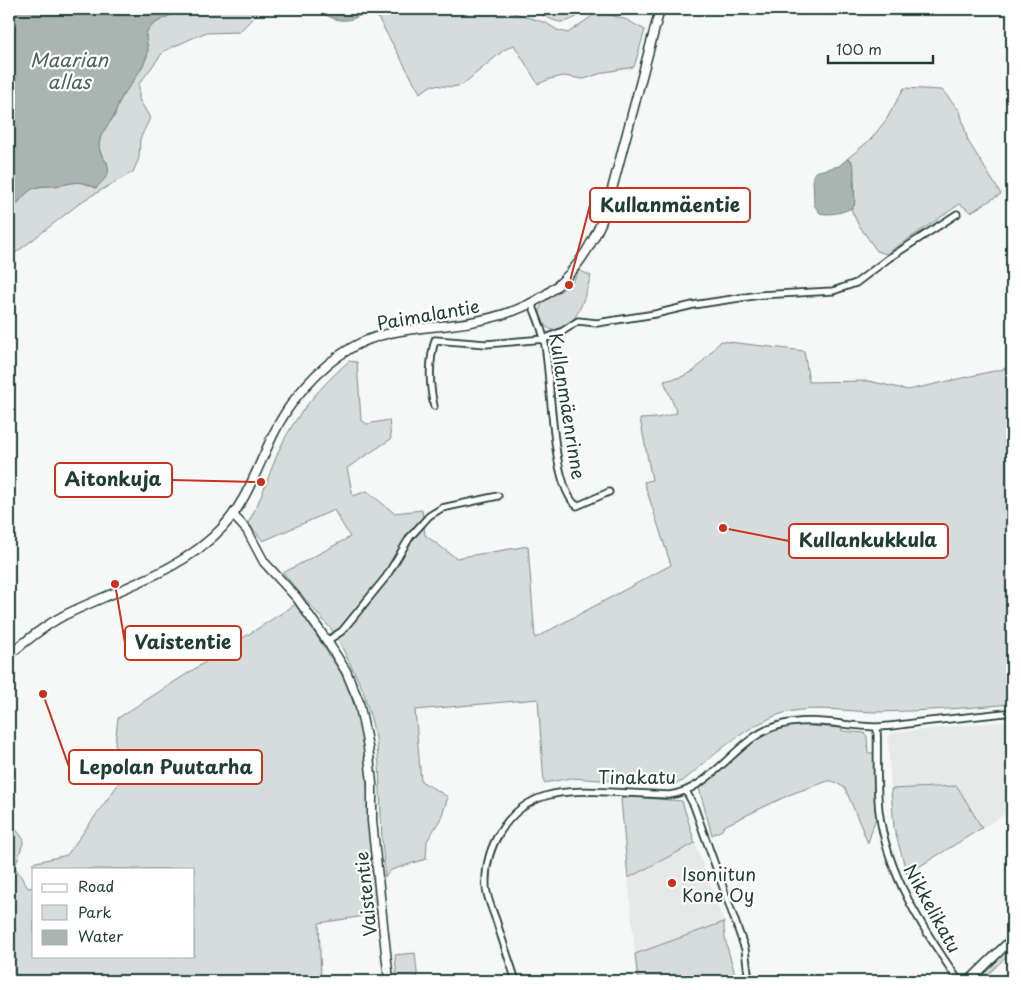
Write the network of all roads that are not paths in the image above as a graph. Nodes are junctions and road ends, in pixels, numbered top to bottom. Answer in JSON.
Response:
{"nodes":[{"id":1,"x":660,"y":9,"type":"edge"},
{"id":2,"x":957,"y":214,"type":"dead end"},
{"id":3,"x":532,"y":304,"type":"junction"},
{"id":4,"x":544,"y":339,"type":"junction"},
{"id":5,"x":434,"y":406,"type":"dead end"},
{"id":6,"x":608,"y":492,"type":"dead end"},
{"id":7,"x":498,"y":496,"type":"dead end"},
{"id":8,"x":232,"y":515,"type":"junction"},
{"id":9,"x":327,"y":641,"type":"junction"},
{"id":10,"x":9,"y":655,"type":"edge"},
{"id":11,"x":1012,"y":713,"type":"edge"},
{"id":12,"x":877,"y":727,"type":"junction"},
{"id":13,"x":686,"y":791,"type":"junction"},
{"id":14,"x":1012,"y":939,"type":"edge"},
{"id":15,"x":389,"y":981,"type":"edge"},
{"id":16,"x":516,"y":981,"type":"edge"},
{"id":17,"x":749,"y":981,"type":"edge"},
{"id":18,"x":959,"y":981,"type":"edge"},
{"id":19,"x":969,"y":981,"type":"edge"}],
"edges":[{"from":1,"to":3,"type":"street","name":"Paimalantie"},
{"from":2,"to":4,"type":"street"},
{"from":3,"to":4,"type":"street","name":"Kullanmäenrinne"},
{"from":3,"to":8,"type":"street","name":"Paimalantie"},
{"from":4,"to":5,"type":"street"},
{"from":4,"to":6,"type":"street","name":"Kullanmäenrinne"},
{"from":7,"to":9,"type":"street"},
{"from":8,"to":9,"type":"street","name":"Vaistentie"},
{"from":8,"to":10,"type":"street","name":"Paimalantie"},
{"from":9,"to":15,"type":"street","name":"Vaistentie"},
{"from":11,"to":12,"type":"street","name":"Tinakatu"},
{"from":12,"to":13,"type":"street","name":"Tinakatu"},
{"from":12,"to":18,"type":"street","name":"Nikkelikatu"},
{"from":13,"to":16,"type":"street","name":"Tinakatu"},
{"from":13,"to":17,"type":"street"},
{"from":14,"to":19,"type":"street"}]}
